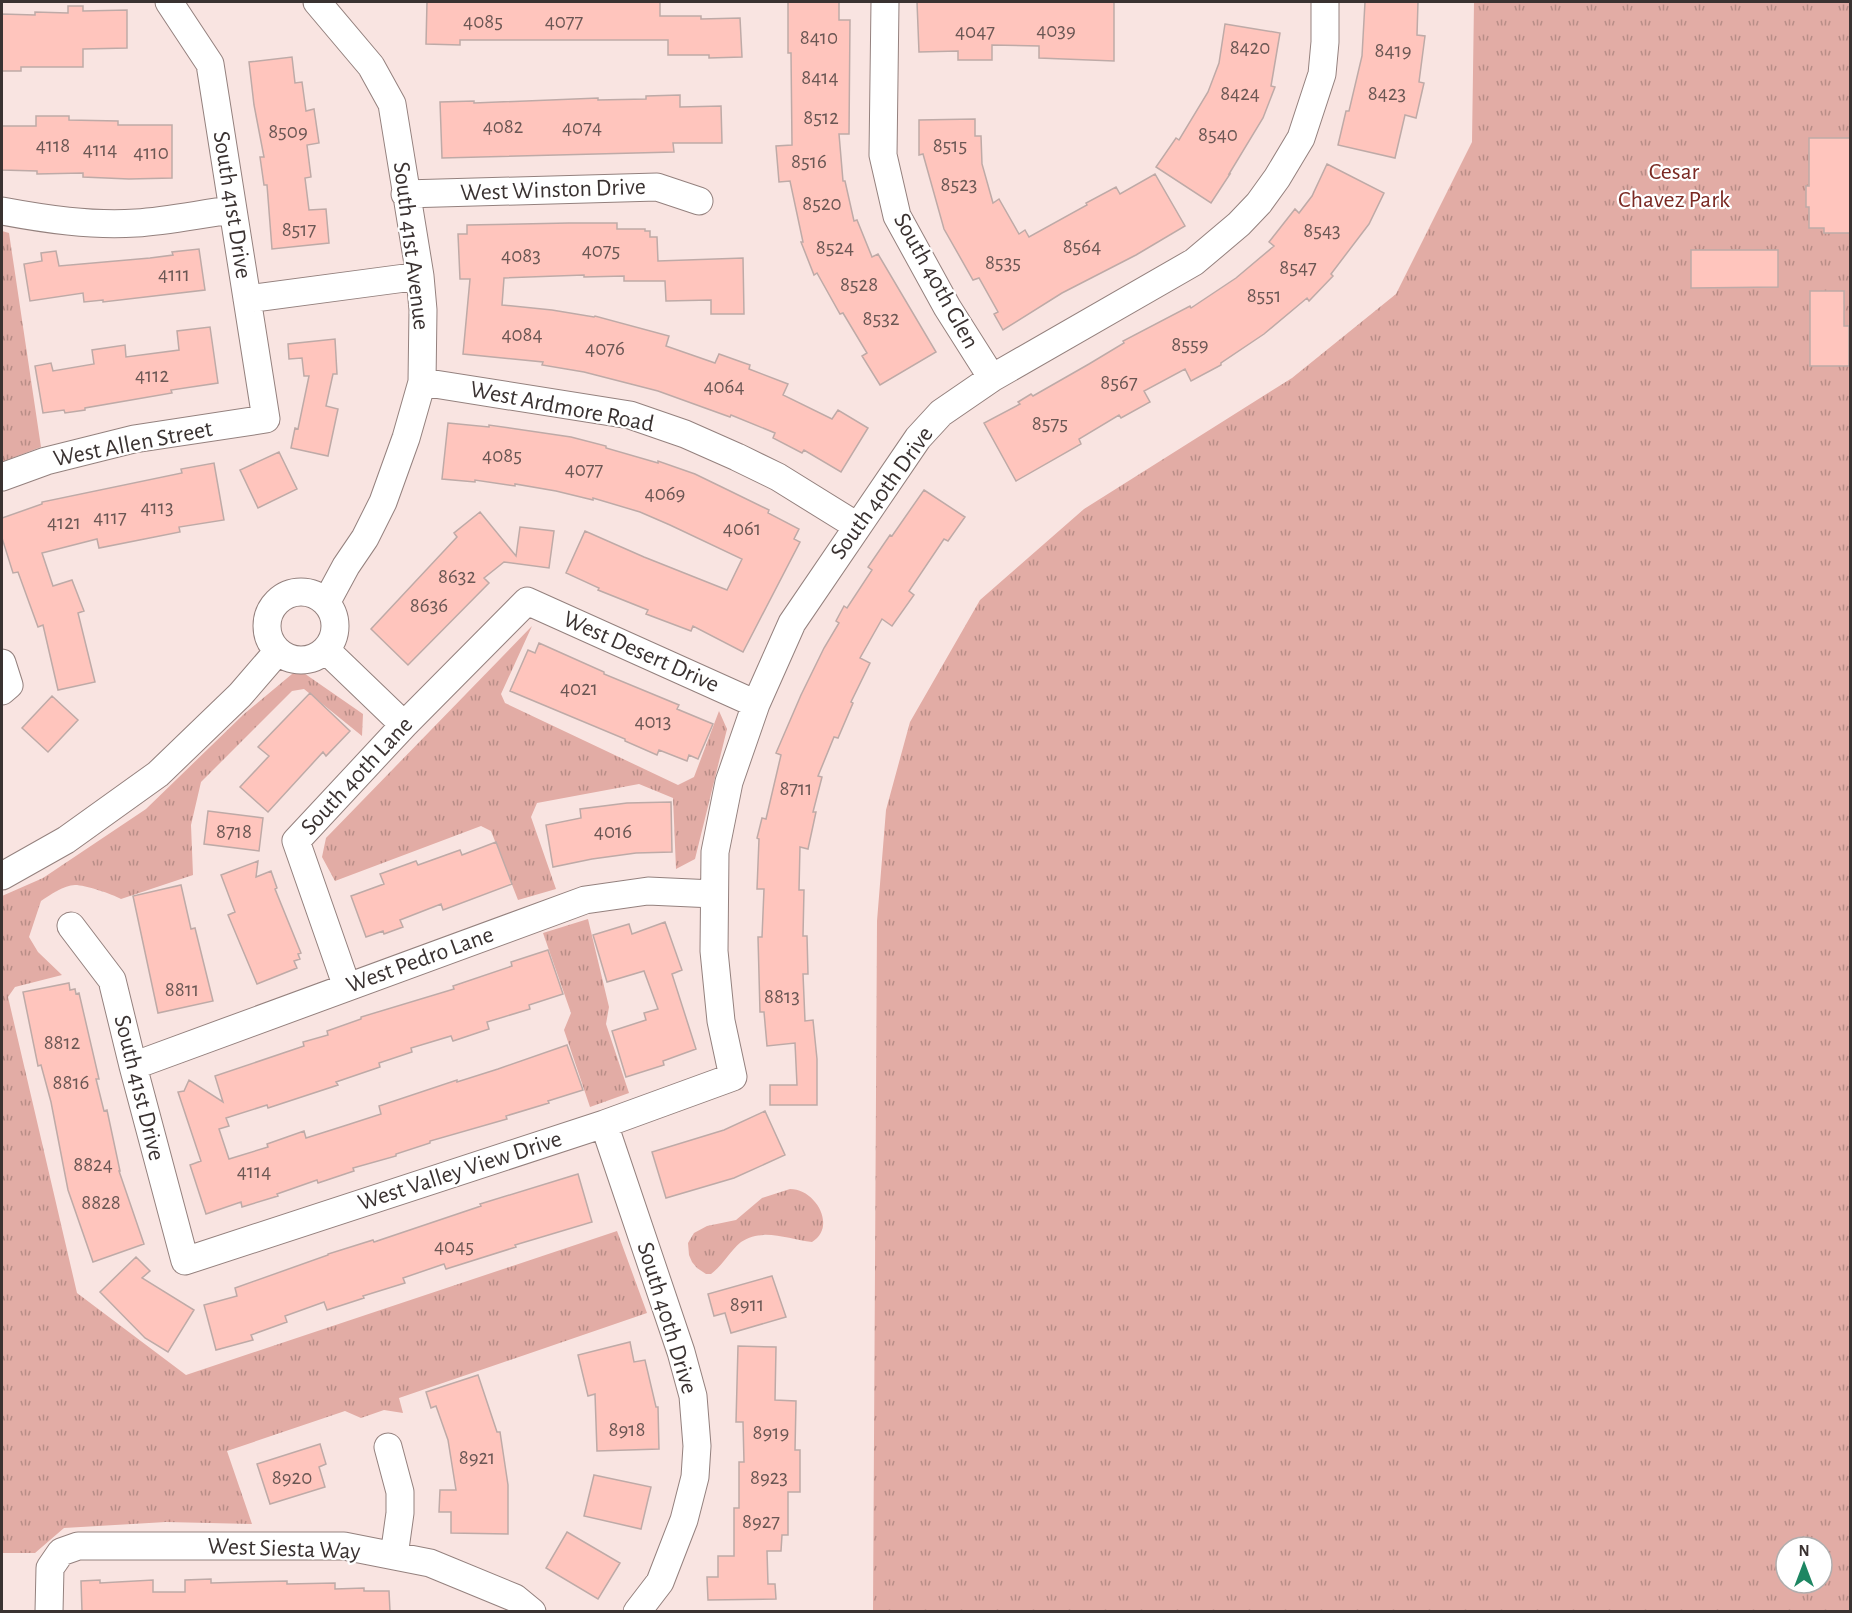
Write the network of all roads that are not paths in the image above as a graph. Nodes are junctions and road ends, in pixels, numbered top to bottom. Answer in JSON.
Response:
{"nodes":[{"id":1,"x":169,"y":2,"type":"edge"},
{"id":2,"x":316,"y":2,"type":"edge"},
{"id":3,"x":885,"y":2,"type":"edge"},
{"id":4,"x":1325,"y":2,"type":"edge"},
{"id":5,"x":405,"y":194,"type":"junction"},
{"id":6,"x":699,"y":201,"type":"dead end"},
{"id":7,"x":232,"y":210,"type":"junction"},
{"id":8,"x":2,"y":211,"type":"edge"},
{"id":9,"x":420,"y":276,"type":"junction"},
{"id":10,"x":247,"y":299,"type":"junction"},
{"id":11,"x":992,"y":378,"type":"junction"},
{"id":12,"x":422,"y":382,"type":"junction"},
{"id":13,"x":266,"y":419,"type":"joint"},
{"id":14,"x":2,"y":477,"type":"edge"},
{"id":15,"x":857,"y":526,"type":"junction"},
{"id":16,"x":526,"y":601,"type":"joint"},
{"id":17,"x":326,"y":603,"type":"junction"},
{"id":18,"x":326,"y":650,"type":"junction"},
{"id":19,"x":278,"y":651,"type":"junction"},
{"id":20,"x":756,"y":704,"type":"junction"},
{"id":21,"x":405,"y":725,"type":"junction"},
{"id":22,"x":2,"y":876,"type":"edge"},
{"id":23,"x":714,"y":894,"type":"junction"},
{"id":24,"x":71,"y":926,"type":"dead end"},
{"id":25,"x":347,"y":987,"type":"junction"},
{"id":26,"x":133,"y":1066,"type":"junction"},
{"id":27,"x":733,"y":1077,"type":"joint"},
{"id":28,"x":604,"y":1124,"type":"junction"},
{"id":29,"x":185,"y":1261,"type":"joint"},
{"id":30,"x":388,"y":1447,"type":"dead end"},
{"id":31,"x":394,"y":1556,"type":"junction"},
{"id":32,"x":49,"y":1611,"type":"edge"},
{"id":33,"x":532,"y":1611,"type":"edge"},
{"id":34,"x":637,"y":1611,"type":"edge"}],
"edges":[{"from":1,"to":7,"type":"street","name":"South 41st Drive"},
{"from":2,"to":5,"type":"street","name":"South 41st Avenue"},
{"from":3,"to":11,"type":"street","name":"South 40th Glen"},
{"from":4,"to":11,"type":"street","name":"South 40th Drive"},
{"from":5,"to":6,"type":"street","name":"West Winston Drive"},
{"from":5,"to":9,"type":"street","name":"South 41st Avenue"},
{"from":7,"to":8,"type":"street"},
{"from":7,"to":10,"type":"street","name":"South 41st Drive"},
{"from":9,"to":10,"type":"street"},
{"from":9,"to":12,"type":"street","name":"South 41st Avenue"},
{"from":10,"to":13,"type":"street","name":"South 41st Drive"},
{"from":11,"to":15,"type":"street","name":"South 40th Drive"},
{"from":12,"to":15,"type":"street","name":"West Ardmore Road"},
{"from":12,"to":17,"type":"street","name":"South 41st Avenue"},
{"from":13,"to":14,"type":"street","name":"West Allen Street"},
{"from":15,"to":20,"type":"street","name":"South 40th Drive"},
{"from":16,"to":20,"type":"street","name":"West Desert Drive"},
{"from":16,"to":21,"type":"street","name":"South 40th Lane"},
{"from":17,"to":18,"type":"street"},
{"from":17,"to":19,"type":"street"},
{"from":18,"to":19,"type":"street"},
{"from":18,"to":21,"type":"street"},
{"from":19,"to":22,"type":"street"},
{"from":20,"to":23,"type":"street","name":"South 40th Drive"},
{"from":21,"to":25,"type":"street","name":"South 40th Lane"},
{"from":23,"to":25,"type":"street","name":"West Pedro Lane"},
{"from":23,"to":27,"type":"street","name":"South 40th Drive"},
{"from":24,"to":26,"type":"street","name":"South 41st Drive"},
{"from":25,"to":26,"type":"street","name":"West Pedro Lane"},
{"from":26,"to":29,"type":"street","name":"South 41st Drive"},
{"from":27,"to":28,"type":"street","name":"West Valley View Drive"},
{"from":28,"to":29,"type":"street","name":"West Valley View Drive"},
{"from":28,"to":34,"type":"street","name":"South 40th Drive"},
{"from":30,"to":31,"type":"street"},
{"from":31,"to":32,"type":"street","name":"West Siesta Way"},
{"from":31,"to":33,"type":"street","name":"West Siesta Way"}]}
